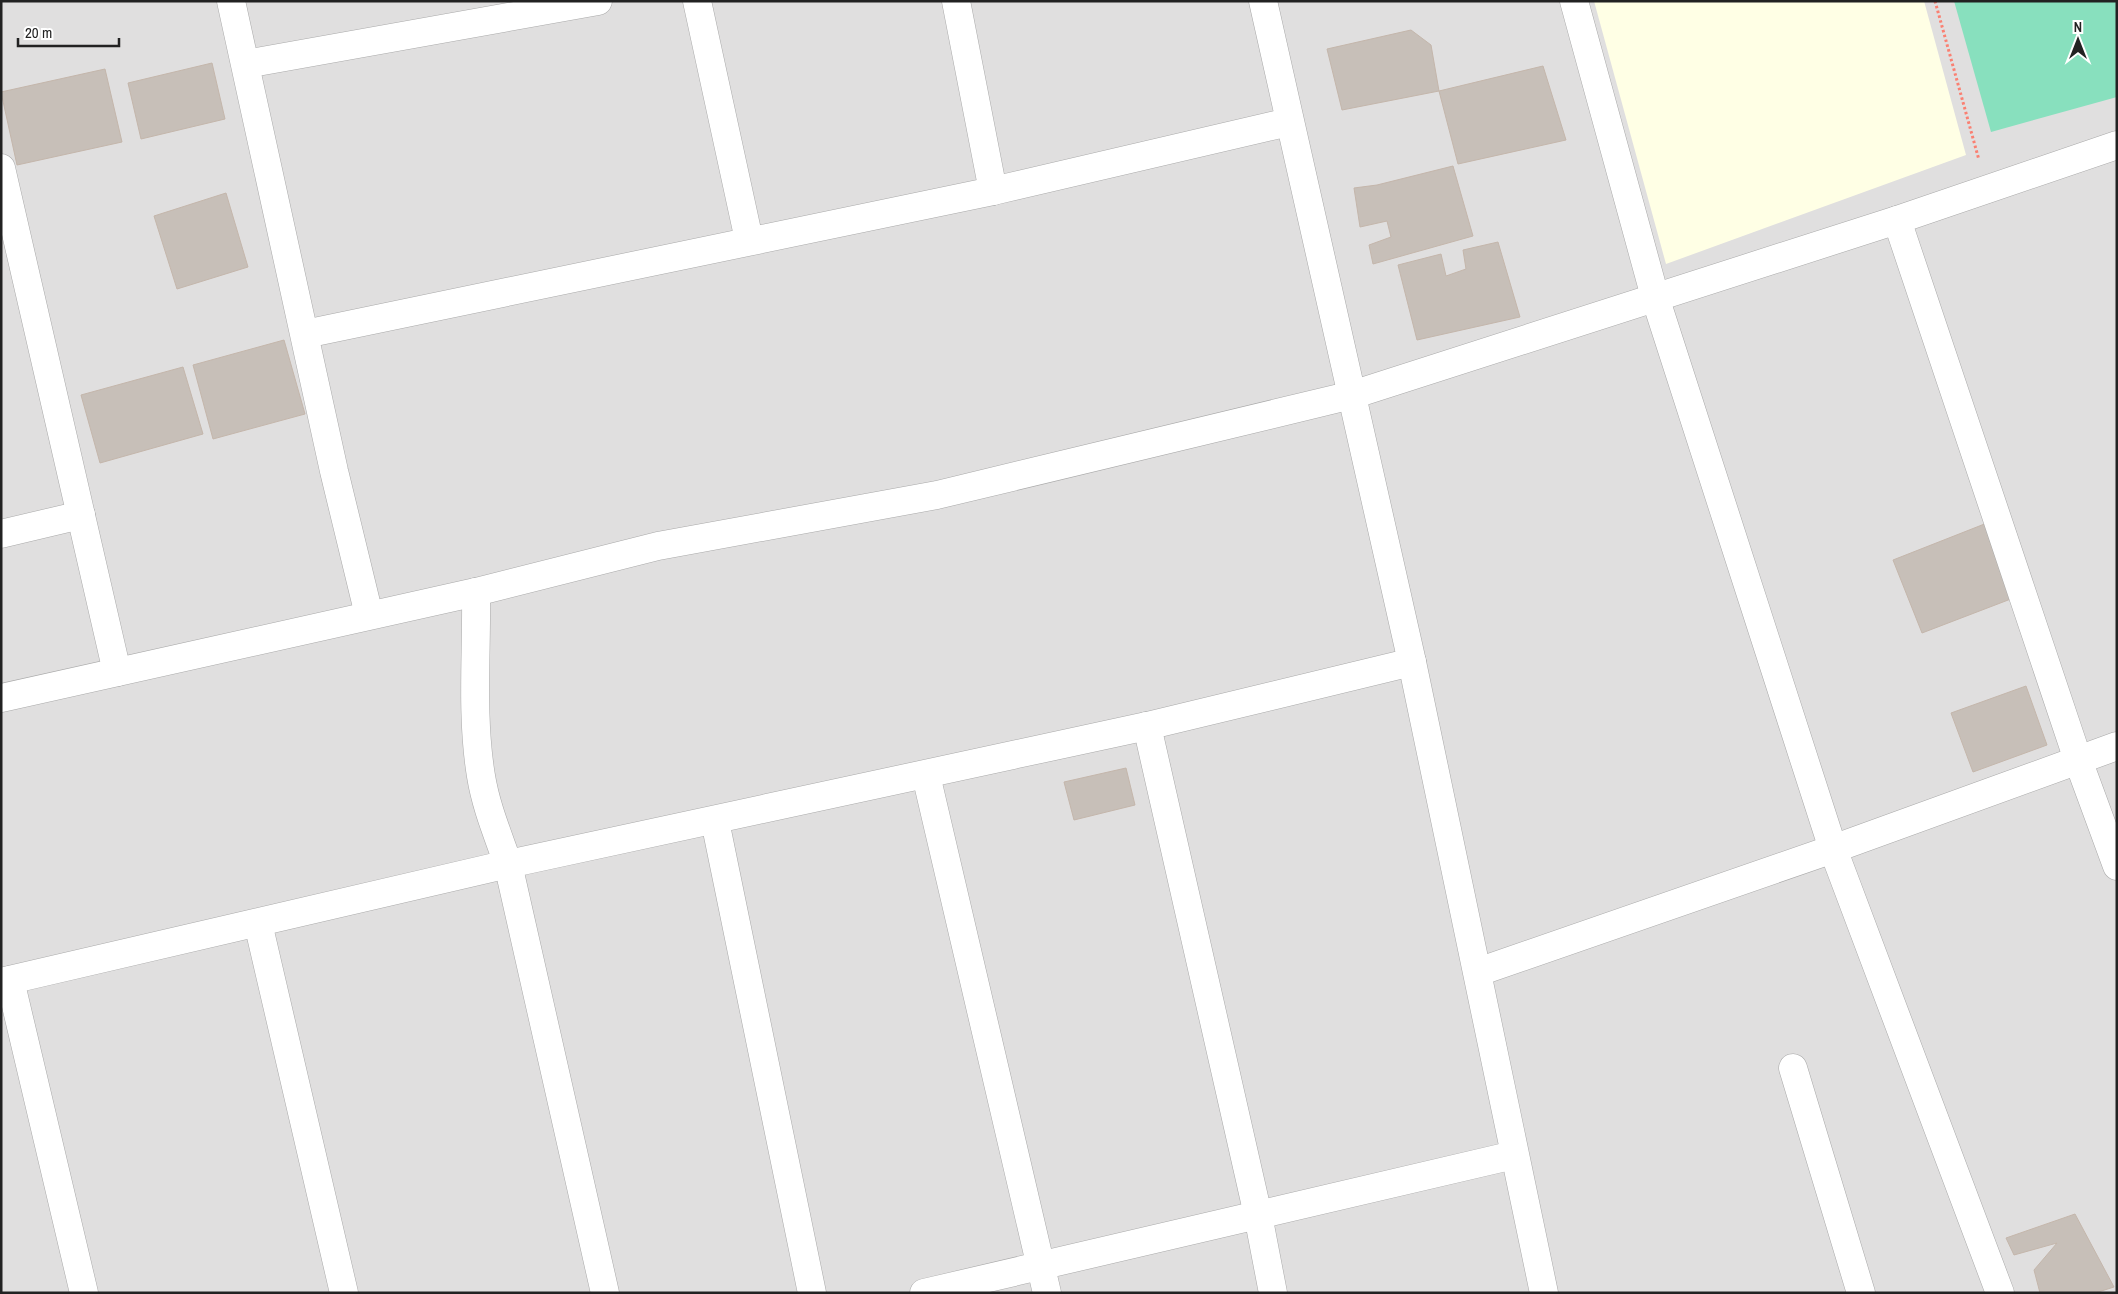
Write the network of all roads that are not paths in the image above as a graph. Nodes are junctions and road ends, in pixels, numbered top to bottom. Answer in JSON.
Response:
{"nodes":[{"id":1,"x":230,"y":1,"type":"edge"},
{"id":2,"x":598,"y":1,"type":"edge"},
{"id":3,"x":697,"y":1,"type":"edge"},
{"id":4,"x":956,"y":1,"type":"edge"},
{"id":5,"x":1263,"y":1,"type":"edge"},
{"id":6,"x":1574,"y":1,"type":"edge"},
{"id":7,"x":246,"y":64,"type":"junction"},
{"id":8,"x":1289,"y":122,"type":"junction"},
{"id":9,"x":2117,"y":146,"type":"edge"},
{"id":10,"x":1,"y":168,"type":"edge"},
{"id":11,"x":993,"y":191,"type":"junction"},
{"id":12,"x":1897,"y":220,"type":"junction"},
{"id":13,"x":749,"y":240,"type":"junction"},
{"id":14,"x":11,"y":258,"type":"edge"},
{"id":15,"x":1655,"y":297,"type":"junction"},
{"id":16,"x":305,"y":334,"type":"junction"},
{"id":17,"x":1352,"y":395,"type":"junction"},
{"id":18,"x":81,"y":516,"type":"junction"},
{"id":19,"x":1,"y":534,"type":"edge"},
{"id":20,"x":476,"y":592,"type":"junction"},
{"id":21,"x":369,"y":615,"type":"junction"},
{"id":22,"x":1412,"y":662,"type":"junction"},
{"id":23,"x":117,"y":672,"type":"junction"},
{"id":24,"x":1,"y":698,"type":"edge"},
{"id":25,"x":1147,"y":726,"type":"junction"},
{"id":26,"x":2117,"y":746,"type":"edge"},
{"id":27,"x":2078,"y":760,"type":"junction"},
{"id":28,"x":926,"y":775,"type":"junction"},
{"id":29,"x":715,"y":821,"type":"junction"},
{"id":30,"x":1833,"y":849,"type":"junction"},
{"id":31,"x":508,"y":864,"type":"junction"},
{"id":32,"x":2117,"y":866,"type":"edge"},
{"id":33,"x":258,"y":923,"type":"junction"},
{"id":34,"x":1478,"y":972,"type":"junction"},
{"id":35,"x":6,"y":981,"type":"edge"},
{"id":36,"x":1793,"y":1068,"type":"dead end"},
{"id":37,"x":1514,"y":1155,"type":"junction"},
{"id":38,"x":1258,"y":1216,"type":"junction"},
{"id":39,"x":1041,"y":1264,"type":"junction"},
{"id":40,"x":84,"y":1293,"type":"edge"},
{"id":41,"x":344,"y":1293,"type":"edge"},
{"id":42,"x":605,"y":1293,"type":"edge"},
{"id":43,"x":812,"y":1293,"type":"edge"},
{"id":44,"x":924,"y":1293,"type":"edge"},
{"id":45,"x":1047,"y":1293,"type":"edge"},
{"id":46,"x":1273,"y":1293,"type":"edge"},
{"id":47,"x":1544,"y":1293,"type":"edge"},
{"id":48,"x":1861,"y":1293,"type":"edge"},
{"id":49,"x":2000,"y":1293,"type":"edge"}],
"edges":[{"from":1,"to":7,"type":"street"},
{"from":2,"to":7,"type":"street"},
{"from":3,"to":13,"type":"street"},
{"from":4,"to":11,"type":"street"},
{"from":5,"to":8,"type":"street"},
{"from":6,"to":15,"type":"street"},
{"from":7,"to":16,"type":"street"},
{"from":8,"to":11,"type":"street"},
{"from":8,"to":17,"type":"street"},
{"from":9,"to":12,"type":"street"},
{"from":10,"to":14,"type":"street"},
{"from":11,"to":13,"type":"street"},
{"from":12,"to":15,"type":"street"},
{"from":12,"to":27,"type":"street"},
{"from":13,"to":16,"type":"street"},
{"from":14,"to":18,"type":"street"},
{"from":15,"to":17,"type":"street"},
{"from":15,"to":30,"type":"street"},
{"from":16,"to":21,"type":"street"},
{"from":17,"to":20,"type":"street"},
{"from":17,"to":22,"type":"street"},
{"from":18,"to":19,"type":"street"},
{"from":18,"to":23,"type":"street"},
{"from":20,"to":21,"type":"street"},
{"from":20,"to":31,"type":"street"},
{"from":21,"to":23,"type":"street"},
{"from":22,"to":25,"type":"street"},
{"from":22,"to":34,"type":"street"},
{"from":23,"to":24,"type":"street"},
{"from":25,"to":28,"type":"street"},
{"from":25,"to":38,"type":"street"},
{"from":26,"to":27,"type":"street"},
{"from":27,"to":30,"type":"street"},
{"from":27,"to":32,"type":"street"},
{"from":28,"to":29,"type":"street"},
{"from":28,"to":39,"type":"street"},
{"from":29,"to":31,"type":"street"},
{"from":29,"to":43,"type":"street"},
{"from":30,"to":34,"type":"street"},
{"from":30,"to":49,"type":"street"},
{"from":31,"to":33,"type":"street"},
{"from":31,"to":42,"type":"street"},
{"from":33,"to":35,"type":"street"},
{"from":33,"to":41,"type":"street"},
{"from":34,"to":37,"type":"street"},
{"from":35,"to":40,"type":"street"},
{"from":36,"to":48,"type":"street"},
{"from":37,"to":38,"type":"street"},
{"from":37,"to":47,"type":"street"},
{"from":38,"to":39,"type":"street"},
{"from":38,"to":46,"type":"street"},
{"from":39,"to":44,"type":"street"},
{"from":39,"to":45,"type":"street"}]}
